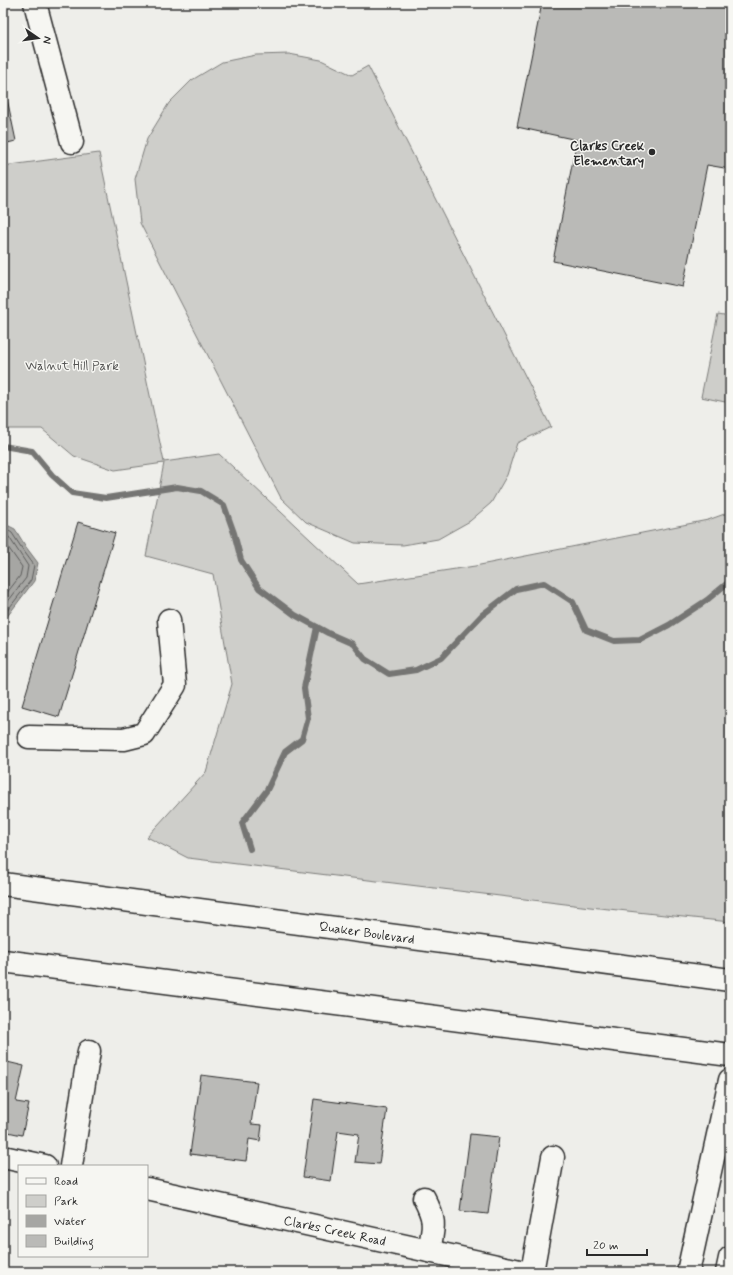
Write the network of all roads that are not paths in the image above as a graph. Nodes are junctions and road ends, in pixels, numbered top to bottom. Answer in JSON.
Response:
{"nodes":[{"id":1,"x":35,"y":3,"type":"edge"},
{"id":2,"x":72,"y":142,"type":"dead end"},
{"id":3,"x":169,"y":620,"type":"dead end"},
{"id":4,"x":29,"y":737,"type":"dead end"},
{"id":5,"x":3,"y":884,"type":"edge"},
{"id":6,"x":3,"y":961,"type":"edge"},
{"id":7,"x":730,"y":980,"type":"edge"},
{"id":8,"x":89,"y":1052,"type":"dead end"},
{"id":9,"x":730,"y":1055,"type":"edge"},
{"id":10,"x":730,"y":1080,"type":"edge"},
{"id":11,"x":3,"y":1157,"type":"edge"},
{"id":12,"x":553,"y":1157,"type":"dead end"},
{"id":13,"x":39,"y":1165,"type":"edge"},
{"id":14,"x":71,"y":1165,"type":"edge"},
{"id":15,"x":148,"y":1189,"type":"edge"},
{"id":16,"x":424,"y":1198,"type":"dead end"},
{"id":17,"x":428,"y":1251,"type":"junction"},
{"id":18,"x":730,"y":1258,"type":"edge"},
{"id":19,"x":686,"y":1267,"type":"edge"},
{"id":20,"x":524,"y":1272,"type":"edge"},
{"id":21,"x":532,"y":1272,"type":"edge"},
{"id":22,"x":727,"y":1272,"type":"edge"}],
"edges":[{"from":1,"to":2,"type":"main road"},
{"from":3,"to":4,"type":"main road"},
{"from":5,"to":7,"type":"main road","name":"Quaker Boulevard"},
{"from":6,"to":9,"type":"main road"},
{"from":8,"to":14,"type":"main road"},
{"from":10,"to":19,"type":"main road"},
{"from":11,"to":13,"type":"main road"},
{"from":12,"to":21,"type":"main road"},
{"from":15,"to":17,"type":"main road","name":"Clarks Creek Road"},
{"from":16,"to":17,"type":"main road"},
{"from":17,"to":20,"type":"main road","name":"Clarks Creek Road"},
{"from":18,"to":22,"type":"main road"}]}
